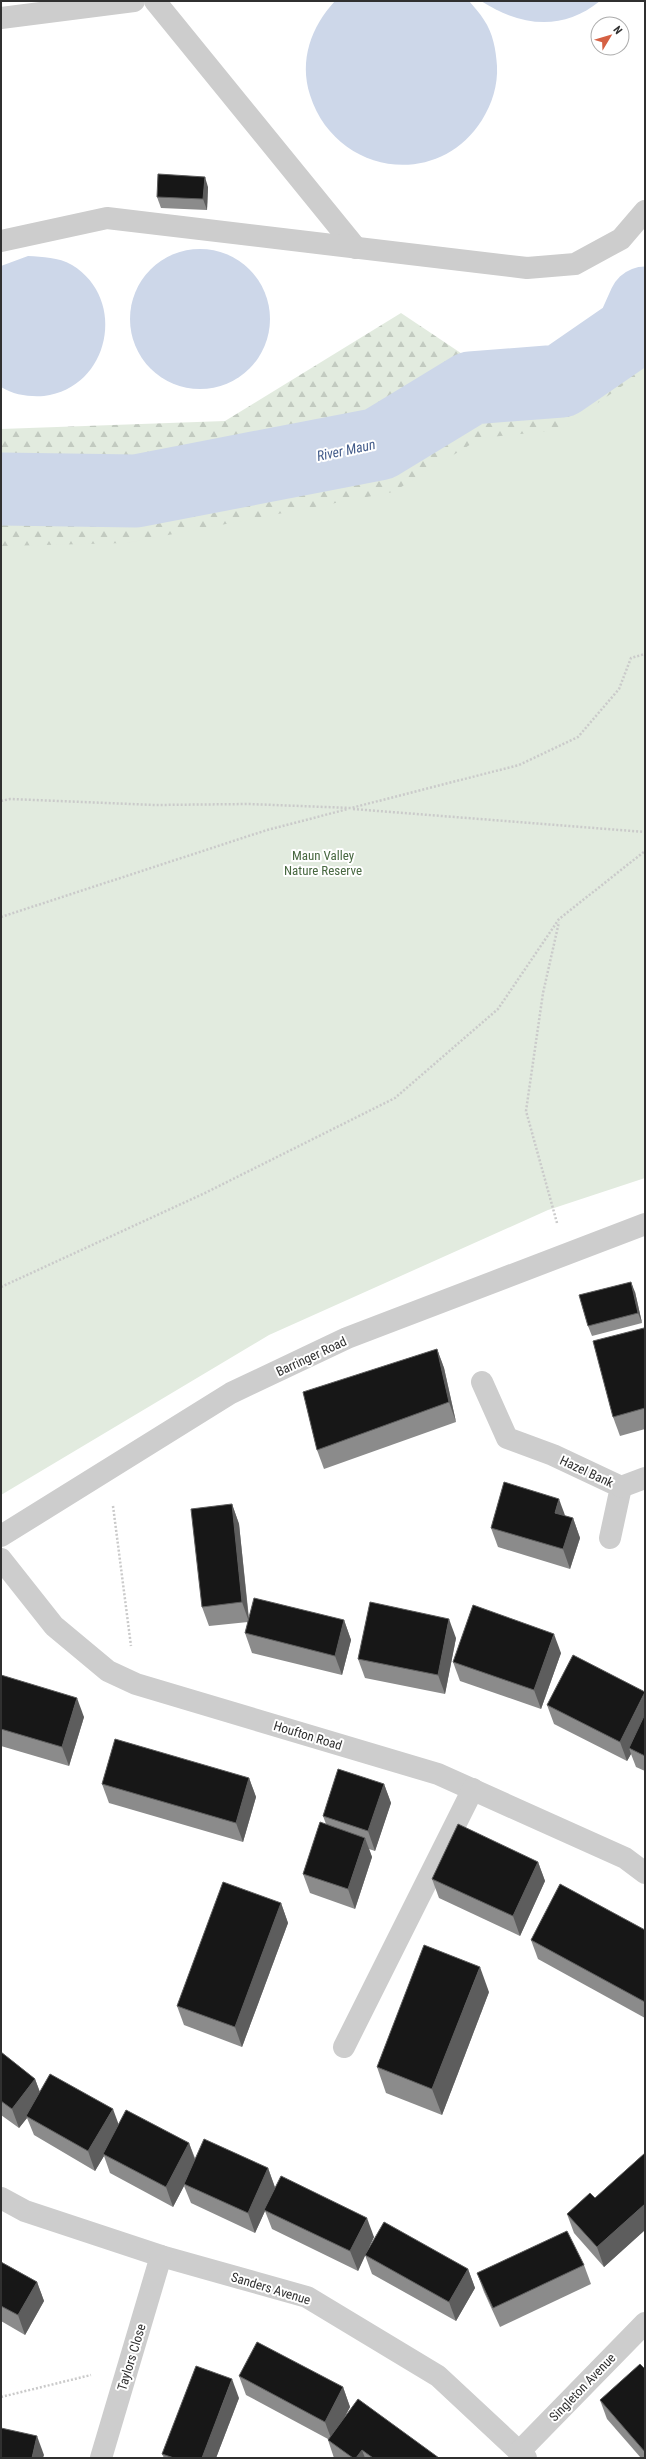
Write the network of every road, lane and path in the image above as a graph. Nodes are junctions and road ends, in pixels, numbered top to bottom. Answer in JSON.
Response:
{"nodes":[{"id":1,"x":134,"y":1,"type":"edge"},
{"id":2,"x":155,"y":1,"type":"edge"},
{"id":3,"x":1,"y":18,"type":"edge"},
{"id":4,"x":645,"y":212,"type":"edge"},
{"id":5,"x":1,"y":241,"type":"edge"},
{"id":6,"x":356,"y":248,"type":"junction"},
{"id":7,"x":645,"y":654,"type":"edge"},
{"id":8,"x":1,"y":801,"type":"edge"},
{"id":9,"x":351,"y":808,"type":"junction"},
{"id":10,"x":645,"y":832,"type":"edge"},
{"id":11,"x":645,"y":851,"type":"edge"},
{"id":12,"x":1,"y":917,"type":"edge"},
{"id":13,"x":559,"y":919,"type":"junction"},
{"id":14,"x":645,"y":1224,"type":"edge"},
{"id":15,"x":565,"y":1253,"type":"junction"},
{"id":16,"x":1,"y":1288,"type":"edge"},
{"id":17,"x":482,"y":1382,"type":"dead end"},
{"id":18,"x":109,"y":1468,"type":"junction"},
{"id":19,"x":645,"y":1478,"type":"edge"},
{"id":20,"x":620,"y":1487,"type":"junction"},
{"id":21,"x":1,"y":1536,"type":"edge"},
{"id":22,"x":610,"y":1538,"type":"dead end"},
{"id":23,"x":1,"y":1559,"type":"edge"},
{"id":24,"x":136,"y":1684,"type":"junction"},
{"id":25,"x":473,"y":1790,"type":"junction"},
{"id":26,"x":645,"y":1873,"type":"edge"},
{"id":27,"x":344,"y":2048,"type":"dead end"},
{"id":28,"x":1,"y":2198,"type":"edge"},
{"id":29,"x":161,"y":2256,"type":"junction"},
{"id":30,"x":645,"y":2323,"type":"edge"},
{"id":31,"x":128,"y":2365,"type":"junction"},
{"id":32,"x":1,"y":2397,"type":"edge"},
{"id":33,"x":523,"y":2455,"type":"edge"},
{"id":34,"x":100,"y":2458,"type":"edge"}],
"edges":[{"from":1,"to":3,"type":"street"},
{"from":2,"to":6,"type":"street"},
{"from":4,"to":6,"type":"street"},
{"from":5,"to":6,"type":"street"},
{"from":7,"to":9,"type":"path"},
{"from":8,"to":9,"type":"path"},
{"from":9,"to":10,"type":"path"},
{"from":9,"to":12,"type":"path"},
{"from":11,"to":13,"type":"path"},
{"from":13,"to":15,"type":"path"},
{"from":13,"to":16,"type":"path"},
{"from":14,"to":15,"type":"street","name":"Barringer Road"},
{"from":15,"to":18,"type":"street","name":"Barringer Road"},
{"from":17,"to":20,"type":"street","name":"Hazel Bank"},
{"from":18,"to":21,"type":"street","name":"Barringer Road"},
{"from":18,"to":24,"type":"path"},
{"from":19,"to":20,"type":"street","name":"Hazel Bank"},
{"from":20,"to":22,"type":"street","name":"Hazel Bank"},
{"from":23,"to":24,"type":"street","name":"Houfton Road"},
{"from":24,"to":25,"type":"street","name":"Houfton Road"},
{"from":25,"to":26,"type":"street","name":"Houfton Road"},
{"from":25,"to":27,"type":"street"},
{"from":28,"to":29,"type":"street","name":"Sanders Avenue"},
{"from":29,"to":31,"type":"street","name":"Taylors Close"},
{"from":29,"to":33,"type":"street","name":"Sanders Avenue"},
{"from":30,"to":33,"type":"street","name":"Singleton Avenue"},
{"from":31,"to":32,"type":"path"},
{"from":31,"to":34,"type":"street","name":"Taylors Close"}]}
